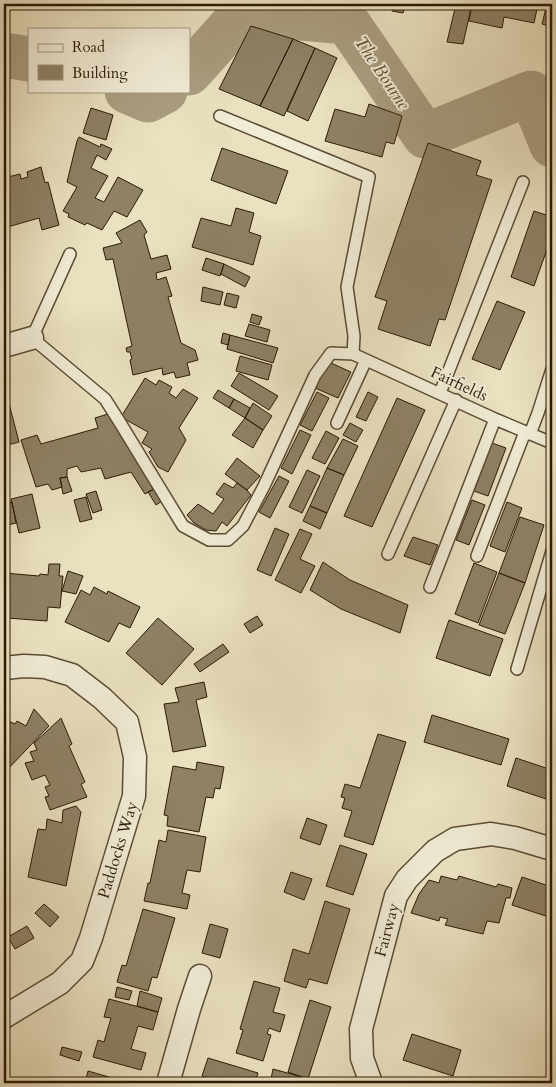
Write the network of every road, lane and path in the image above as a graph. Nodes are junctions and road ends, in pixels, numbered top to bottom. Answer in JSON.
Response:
{"nodes":[{"id":1,"x":220,"y":116,"type":"dead end"},
{"id":2,"x":523,"y":182,"type":"dead end"},
{"id":3,"x":70,"y":254,"type":"dead end"},
{"id":4,"x":32,"y":338,"type":"junction"},
{"id":5,"x":4,"y":346,"type":"edge"},
{"id":6,"x":353,"y":354,"type":"junction"},
{"id":7,"x":366,"y":360,"type":"junction"},
{"id":8,"x":552,"y":369,"type":"edge"},
{"id":9,"x":440,"y":393,"type":"junction"},
{"id":10,"x":456,"y":400,"type":"junction"},
{"id":11,"x":495,"y":419,"type":"junction"},
{"id":12,"x":337,"y":423,"type":"dead end"},
{"id":13,"x":527,"y":433,"type":"junction"},
{"id":14,"x":552,"y":443,"type":"edge"},
{"id":15,"x":552,"y":552,"type":"edge"},
{"id":16,"x":388,"y":554,"type":"dead end"},
{"id":17,"x":476,"y":556,"type":"dead end"},
{"id":18,"x":430,"y":588,"type":"dead end"},
{"id":19,"x":4,"y":668,"type":"edge"},
{"id":20,"x":517,"y":668,"type":"dead end"},
{"id":21,"x":552,"y":849,"type":"edge"},
{"id":22,"x":200,"y":976,"type":"dead end"},
{"id":23,"x":4,"y":1017,"type":"edge"},
{"id":24,"x":168,"y":1083,"type":"edge"},
{"id":25,"x":371,"y":1083,"type":"edge"}],
"edges":[{"from":1,"to":6,"type":"lane"},
{"from":2,"to":9,"type":"lane"},
{"from":3,"to":4,"type":"lane"},
{"from":4,"to":5,"type":"street"},
{"from":4,"to":6,"type":"lane"},
{"from":6,"to":7,"type":"lane","name":"Fairfields"},
{"from":7,"to":9,"type":"lane","name":"Fairfields"},
{"from":7,"to":12,"type":"lane"},
{"from":8,"to":13,"type":"lane"},
{"from":9,"to":10,"type":"lane","name":"Fairfields"},
{"from":10,"to":11,"type":"lane","name":"Fairfields"},
{"from":10,"to":16,"type":"lane"},
{"from":11,"to":13,"type":"lane","name":"Fairfields"},
{"from":11,"to":18,"type":"lane"},
{"from":13,"to":14,"type":"lane","name":"Fairfields"},
{"from":13,"to":17,"type":"lane"},
{"from":15,"to":20,"type":"lane"},
{"from":19,"to":23,"type":"street","name":"Paddocks Way"},
{"from":21,"to":25,"type":"street","name":"Fairway"},
{"from":22,"to":24,"type":"street"}]}
